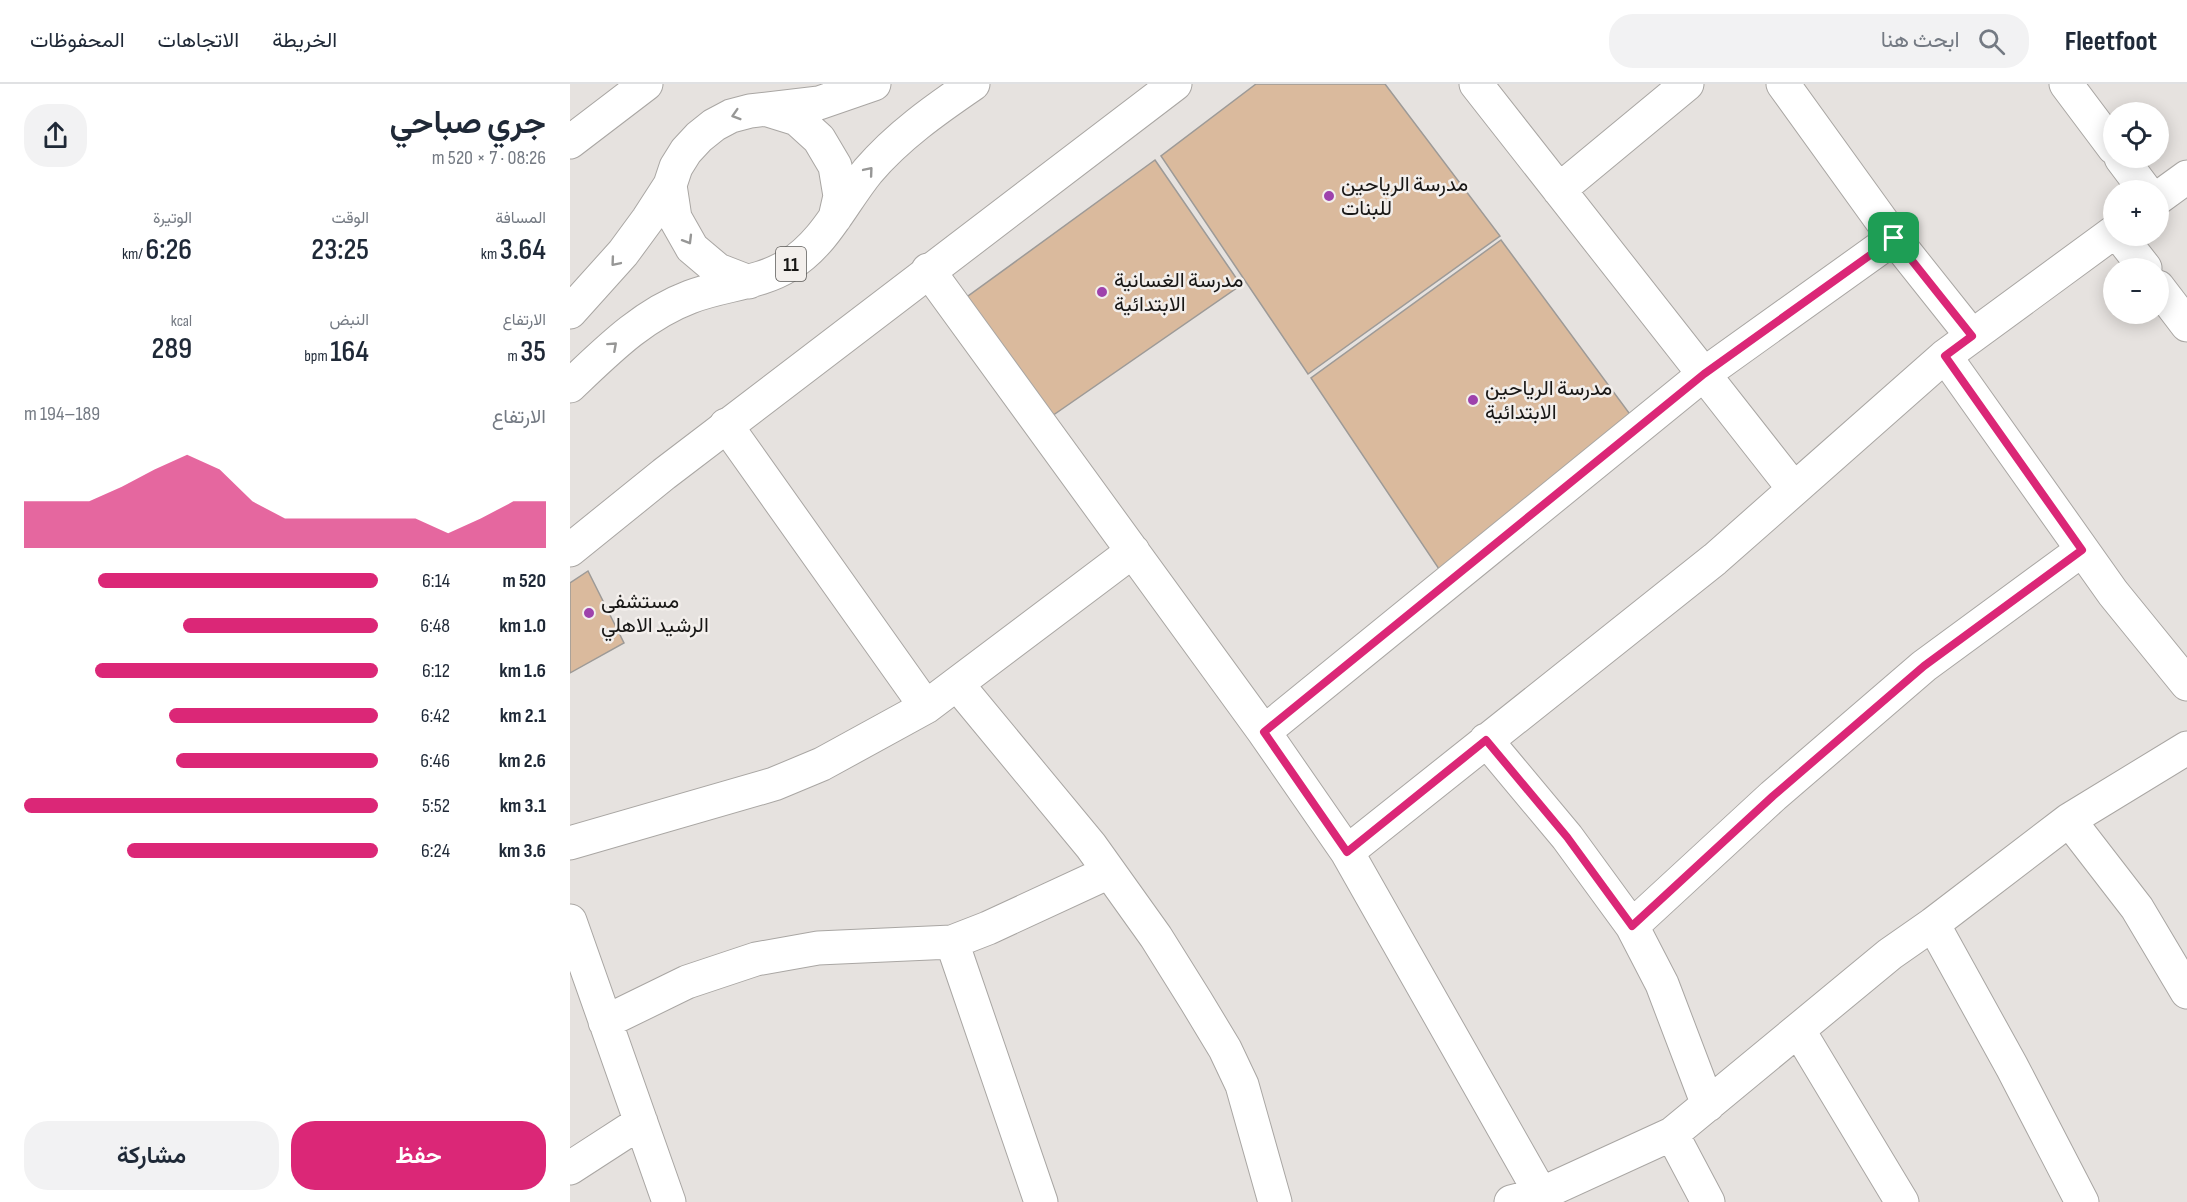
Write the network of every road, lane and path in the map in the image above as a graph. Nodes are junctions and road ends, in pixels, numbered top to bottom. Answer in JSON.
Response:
{"nodes":[{"id":1,"x":646,"y":84,"type":"edge"},
{"id":2,"x":874,"y":84,"type":"edge"},
{"id":3,"x":973,"y":84,"type":"edge"},
{"id":4,"x":1175,"y":84,"type":"edge"},
{"id":5,"x":1476,"y":84,"type":"edge"},
{"id":6,"x":1687,"y":84,"type":"edge"},
{"id":7,"x":1783,"y":84,"type":"edge"},
{"id":8,"x":2066,"y":84,"type":"edge"},
{"id":9,"x":768,"y":110,"type":"junction"},
{"id":10,"x":2103,"y":133,"type":"edge"},
{"id":11,"x":570,"y":142,"type":"edge"},
{"id":12,"x":2187,"y":177,"type":"edge"},
{"id":13,"x":670,"y":185,"type":"junction"},
{"id":14,"x":1559,"y":190,"type":"junction"},
{"id":15,"x":2169,"y":190,"type":"edge"},
{"id":16,"x":835,"y":218,"type":"junction"},
{"id":17,"x":1894,"y":238,"type":"junction"},
{"id":18,"x":2103,"y":240,"type":"edge"},
{"id":19,"x":2128,"y":246,"type":"edge"},
{"id":20,"x":2137,"y":258,"type":"edge"},
{"id":21,"x":928,"y":270,"type":"junction"},
{"id":22,"x":749,"y":282,"type":"junction"},
{"id":23,"x":2169,"y":301,"type":"edge"},
{"id":24,"x":570,"y":312,"type":"edge"},
{"id":25,"x":2187,"y":325,"type":"edge"},
{"id":26,"x":1972,"y":336,"type":"junction"},
{"id":27,"x":1945,"y":356,"type":"junction"},
{"id":28,"x":1704,"y":374,"type":"junction"},
{"id":29,"x":570,"y":386,"type":"edge"},
{"id":30,"x":726,"y":425,"type":"junction"},
{"id":31,"x":1794,"y":489,"type":"junction"},
{"id":32,"x":570,"y":550,"type":"edge"},
{"id":33,"x":2082,"y":550,"type":"junction"},
{"id":34,"x":1133,"y":551,"type":"junction"},
{"id":35,"x":2183,"y":672,"type":"edge"},
{"id":36,"x":957,"y":684,"type":"junction"},
{"id":37,"x":926,"y":707,"type":"junction"},
{"id":38,"x":1264,"y":732,"type":"junction"},
{"id":39,"x":1486,"y":740,"type":"junction"},
{"id":40,"x":2187,"y":748,"type":"edge"},
{"id":41,"x":2069,"y":820,"type":"junction"},
{"id":42,"x":570,"y":843,"type":"edge"},
{"id":43,"x":1347,"y":852,"type":"junction"},
{"id":44,"x":1109,"y":872,"type":"junction"},
{"id":45,"x":570,"y":921,"type":"edge"},
{"id":46,"x":1933,"y":924,"type":"junction"},
{"id":47,"x":1632,"y":926,"type":"junction"},
{"id":48,"x":952,"y":942,"type":"junction"},
{"id":49,"x":2187,"y":992,"type":"edge"},
{"id":50,"x":605,"y":1022,"type":"junction"},
{"id":51,"x":1799,"y":1030,"type":"junction"},
{"id":52,"x":1708,"y":1104,"type":"junction"},
{"id":53,"x":641,"y":1122,"type":"junction"},
{"id":54,"x":1672,"y":1134,"type":"junction"},
{"id":55,"x":570,"y":1168,"type":"edge"},
{"id":56,"x":1526,"y":1198,"type":"edge"},
{"id":57,"x":669,"y":1202,"type":"edge"},
{"id":58,"x":1041,"y":1202,"type":"edge"},
{"id":59,"x":1275,"y":1202,"type":"edge"},
{"id":60,"x":1708,"y":1202,"type":"edge"},
{"id":61,"x":1902,"y":1202,"type":"edge"},
{"id":62,"x":2082,"y":1202,"type":"edge"}],
"edges":[{"from":1,"to":11,"type":"main road"},
{"from":2,"to":9,"type":"main road"},
{"from":16,"to":3,"type":"main road","number":"11","one_way":true},
{"from":4,"to":21,"type":"main road"},
{"from":5,"to":14,"type":"main road"},
{"from":6,"to":14,"type":"main road"},
{"from":7,"to":17,"type":"main road"},
{"from":8,"to":10,"type":"main road"},
{"from":9,"to":13,"type":"main road","one_way":true},
{"from":9,"to":16,"type":"main road"},
{"from":12,"to":15,"type":"main road"},
{"from":13,"to":22,"type":"main road","one_way":true},
{"from":13,"to":24,"type":"main road","one_way":true},
{"from":14,"to":28,"type":"main road"},
{"from":16,"to":22,"type":"main road","number":"11"},
{"from":17,"to":26,"type":"main road"},
{"from":17,"to":28,"type":"main road"},
{"from":18,"to":26,"type":"main road"},
{"from":19,"to":20,"type":"main road"},
{"from":21,"to":30,"type":"main road"},
{"from":21,"to":34,"type":"main road"},
{"from":29,"to":22,"type":"main road","number":"11","one_way":true},
{"from":23,"to":25,"type":"main road"},
{"from":26,"to":27,"type":"main road"},
{"from":27,"to":31,"type":"main road"},
{"from":27,"to":33,"type":"main road"},
{"from":28,"to":31,"type":"main road"},
{"from":28,"to":38,"type":"main road"},
{"from":30,"to":32,"type":"main road"},
{"from":30,"to":37,"type":"main road"},
{"from":31,"to":39,"type":"main road"},
{"from":33,"to":35,"type":"main road"},
{"from":33,"to":47,"type":"main road"},
{"from":34,"to":36,"type":"main road"},
{"from":34,"to":38,"type":"main road"},
{"from":36,"to":37,"type":"main road"},
{"from":36,"to":44,"type":"main road"},
{"from":37,"to":42,"type":"main road"},
{"from":38,"to":43,"type":"main road"},
{"from":39,"to":43,"type":"main road"},
{"from":39,"to":47,"type":"main road"},
{"from":40,"to":41,"type":"main road"},
{"from":41,"to":46,"type":"main road"},
{"from":41,"to":49,"type":"main road"},
{"from":43,"to":56,"type":"main road"},
{"from":44,"to":48,"type":"main road"},
{"from":44,"to":59,"type":"main road"},
{"from":45,"to":50,"type":"main road"},
{"from":46,"to":51,"type":"main road"},
{"from":46,"to":62,"type":"main road"},
{"from":47,"to":52,"type":"main road"},
{"from":48,"to":50,"type":"main road"},
{"from":48,"to":58,"type":"main road"},
{"from":50,"to":53,"type":"main road"},
{"from":51,"to":52,"type":"main road"},
{"from":51,"to":61,"type":"main road"},
{"from":52,"to":54,"type":"main road"},
{"from":53,"to":55,"type":"main road"},
{"from":53,"to":57,"type":"main road"},
{"from":54,"to":56,"type":"main road"},
{"from":54,"to":60,"type":"main road"}]}
